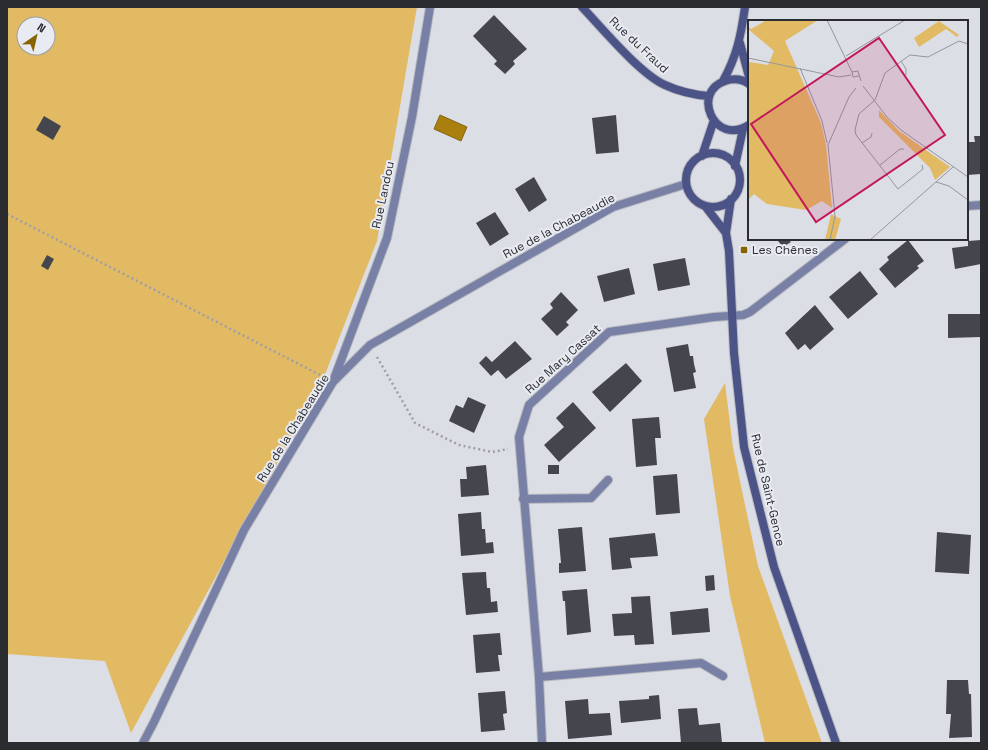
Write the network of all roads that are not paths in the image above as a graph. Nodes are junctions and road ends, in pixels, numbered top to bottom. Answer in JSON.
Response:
{"nodes":[{"id":1,"x":430,"y":7,"type":"edge"},
{"id":2,"x":582,"y":7,"type":"edge"},
{"id":3,"x":745,"y":7,"type":"edge"},
{"id":4,"x":740,"y":42,"type":"junction"},
{"id":5,"x":748,"y":73,"type":"edge"},
{"id":6,"x":723,"y":81,"type":"junction"},
{"id":7,"x":748,"y":84,"type":"edge"},
{"id":8,"x":710,"y":96,"type":"junction"},
{"id":9,"x":714,"y":120,"type":"junction"},
{"id":10,"x":746,"y":127,"type":"edge"},
{"id":11,"x":702,"y":156,"type":"junction"},
{"id":12,"x":735,"y":166,"type":"junction"},
{"id":13,"x":686,"y":184,"type":"junction"},
{"id":14,"x":731,"y":199,"type":"junction"},
{"id":15,"x":981,"y":205,"type":"edge"},
{"id":16,"x":705,"y":206,"type":"junction"},
{"id":17,"x":968,"y":206,"type":"edge"},
{"id":18,"x":726,"y":233,"type":"junction"},
{"id":19,"x":844,"y":240,"type":"edge"},
{"id":20,"x":732,"y":316,"type":"junction"},
{"id":21,"x":333,"y":382,"type":"junction"},
{"id":22,"x":608,"y":480,"type":"dead end"},
{"id":23,"x":523,"y":499,"type":"junction"},
{"id":24,"x":723,"y":676,"type":"dead end"},
{"id":25,"x":539,"y":677,"type":"junction"},
{"id":26,"x":143,"y":743,"type":"edge"},
{"id":27,"x":542,"y":743,"type":"edge"},
{"id":28,"x":836,"y":743,"type":"edge"}],
"edges":[{"from":1,"to":21,"type":"street","name":"Rue Landou"},
{"from":2,"to":8,"type":"street","name":"Rue du Fraud"},
{"from":3,"to":4,"type":"street"},
{"from":4,"to":5,"type":"street"},
{"from":4,"to":6,"type":"street"},
{"from":6,"to":7,"type":"street"},
{"from":6,"to":8,"type":"street"},
{"from":8,"to":9,"type":"street"},
{"from":9,"to":10,"type":"street"},
{"from":9,"to":11,"type":"street"},
{"from":10,"to":12,"type":"street"},
{"from":11,"to":12,"type":"street"},
{"from":11,"to":13,"type":"street"},
{"from":12,"to":14,"type":"street"},
{"from":13,"to":16,"type":"street"},
{"from":13,"to":21,"type":"street","name":"Rue de la Chabeaudie"},
{"from":14,"to":16,"type":"street"},
{"from":14,"to":18,"type":"street","name":"Rue de Saint-Gence"},
{"from":15,"to":17,"type":"street"},
{"from":16,"to":18,"type":"street","name":"Rue de Saint-Gence"},
{"from":18,"to":20,"type":"street","name":"Rue de Saint-Gence"},
{"from":19,"to":20,"type":"street","name":"Rue Mary Cassat"},
{"from":20,"to":23,"type":"street","name":"Rue Mary Cassat"},
{"from":20,"to":28,"type":"street","name":"Rue de Saint-Gence"},
{"from":21,"to":26,"type":"street","name":"Rue de la Chabeaudie"},
{"from":22,"to":23,"type":"street"},
{"from":23,"to":25,"type":"street","name":"Rue Mary Cassat"},
{"from":24,"to":25,"type":"street"},
{"from":25,"to":27,"type":"street","name":"Rue Mary Cassat"}]}
